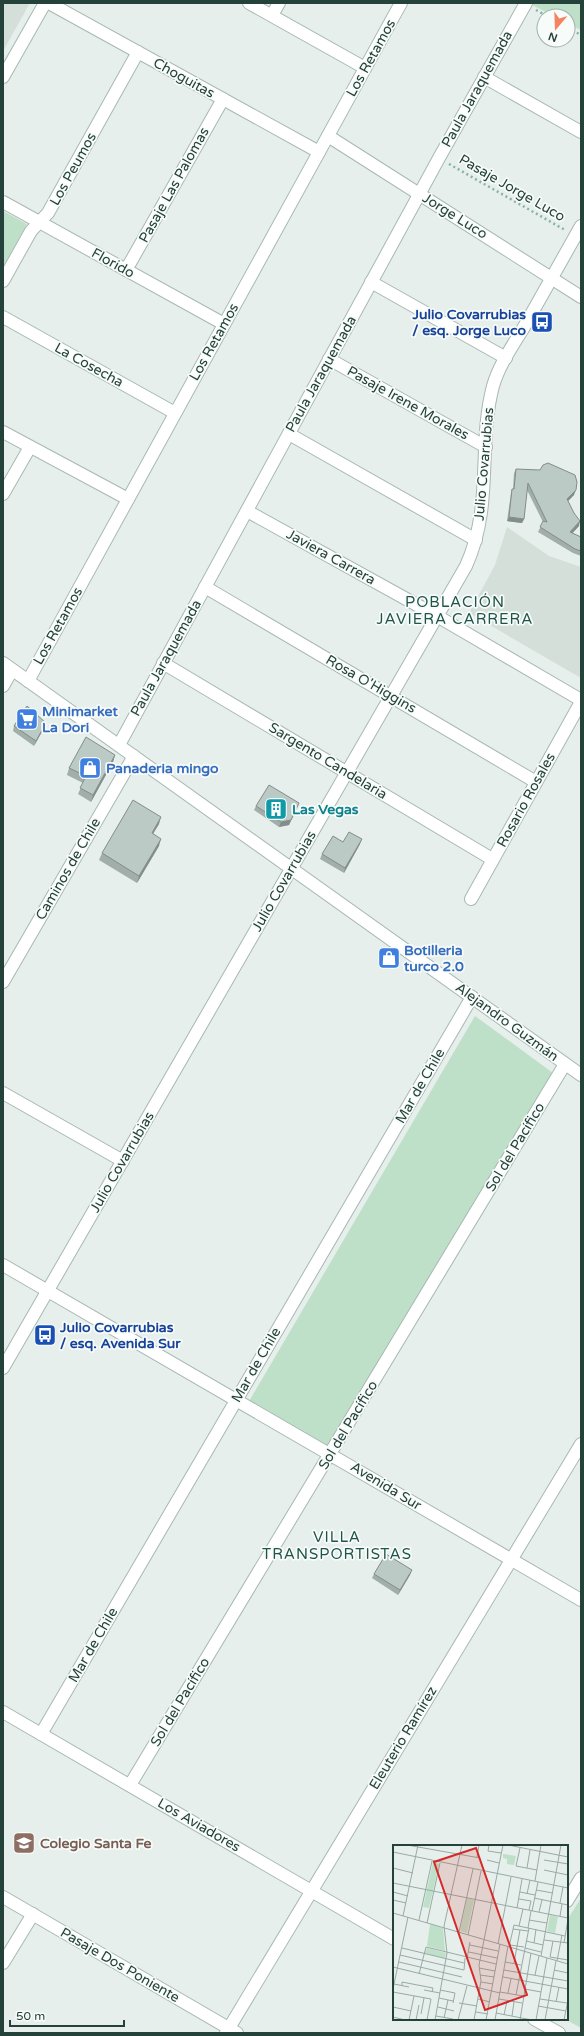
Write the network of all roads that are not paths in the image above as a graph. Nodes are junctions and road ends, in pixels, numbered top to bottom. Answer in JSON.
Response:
{"nodes":[{"id":1,"x":45,"y":3,"type":"edge"},
{"id":2,"x":48,"y":3,"type":"edge"},
{"id":3,"x":249,"y":3,"type":"edge"},
{"id":4,"x":278,"y":3,"type":"edge"},
{"id":5,"x":401,"y":3,"type":"edge"},
{"id":6,"x":526,"y":3,"type":"edge"},
{"id":7,"x":272,"y":15,"type":"junction"},
{"id":8,"x":138,"y":52,"type":"junction"},
{"id":9,"x":365,"y":68,"type":"junction"},
{"id":10,"x":3,"y":77,"type":"edge"},
{"id":11,"x":484,"y":77,"type":"junction"},
{"id":12,"x":223,"y":99,"type":"junction"},
{"id":13,"x":581,"y":132,"type":"edge"},
{"id":14,"x":328,"y":136,"type":"junction"},
{"id":15,"x":319,"y":152,"type":"junction"},
{"id":16,"x":420,"y":194,"type":"junction"},
{"id":17,"x":3,"y":202,"type":"edge"},
{"id":18,"x":40,"y":222,"type":"junction"},
{"id":19,"x":578,"y":231,"type":"edge"},
{"id":20,"x":126,"y":270,"type":"junction"},
{"id":21,"x":552,"y":278,"type":"junction"},
{"id":22,"x":3,"y":281,"type":"edge"},
{"id":23,"x":371,"y":282,"type":"junction"},
{"id":24,"x":581,"y":296,"type":"edge"},
{"id":25,"x":3,"y":317,"type":"edge"},
{"id":26,"x":224,"y":324,"type":"junction"},
{"id":27,"x":506,"y":358,"type":"junction"},
{"id":28,"x":329,"y":359,"type":"junction"},
{"id":29,"x":175,"y":413,"type":"junction"},
{"id":30,"x":3,"y":432,"type":"edge"},
{"id":31,"x":288,"y":434,"type":"junction"},
{"id":32,"x":30,"y":447,"type":"junction"},
{"id":33,"x":486,"y":447,"type":"junction"},
{"id":34,"x":3,"y":494,"type":"edge"},
{"id":35,"x":128,"y":499,"type":"junction"},
{"id":36,"x":247,"y":510,"type":"junction"},
{"id":37,"x":476,"y":540,"type":"junction"},
{"id":38,"x":205,"y":587,"type":"junction"},
{"id":39,"x":437,"y":616,"type":"junction"},
{"id":40,"x":163,"y":663,"type":"junction"},
{"id":41,"x":8,"y":667,"type":"edge"},
{"id":42,"x":28,"y":681,"type":"junction"},
{"id":43,"x":3,"y":686,"type":"edge"},
{"id":44,"x":391,"y":696,"type":"junction"},
{"id":45,"x":581,"y":701,"type":"edge"},
{"id":46,"x":119,"y":745,"type":"junction"},
{"id":47,"x":134,"y":756,"type":"junction"},
{"id":48,"x":347,"y":772,"type":"junction"},
{"id":49,"x":536,"y":782,"type":"junction"},
{"id":50,"x":492,"y":859,"type":"junction"},
{"id":51,"x":292,"y":868,"type":"junction"},
{"id":52,"x":471,"y":899,"type":"dead end"},
{"id":53,"x":3,"y":982,"type":"edge"},
{"id":54,"x":472,"y":997,"type":"junction"},
{"id":55,"x":565,"y":1064,"type":"junction"},
{"id":56,"x":581,"y":1075,"type":"edge"},
{"id":57,"x":3,"y":1093,"type":"edge"},
{"id":58,"x":123,"y":1161,"type":"junction"},
{"id":59,"x":3,"y":1265,"type":"edge"},
{"id":60,"x":48,"y":1290,"type":"junction"},
{"id":61,"x":3,"y":1368,"type":"edge"},
{"id":62,"x":236,"y":1400,"type":"junction"},
{"id":63,"x":581,"y":1444,"type":"edge"},
{"id":64,"x":330,"y":1453,"type":"junction"},
{"id":65,"x":511,"y":1560,"type":"junction"},
{"id":66,"x":581,"y":1600,"type":"edge"},
{"id":67,"x":3,"y":1712,"type":"edge"},
{"id":68,"x":41,"y":1734,"type":"junction"},
{"id":69,"x":130,"y":1785,"type":"junction"},
{"id":70,"x":581,"y":1878,"type":"edge"},
{"id":71,"x":311,"y":1892,"type":"junction"},
{"id":72,"x":3,"y":1897,"type":"edge"},
{"id":73,"x":568,"y":1899,"type":"edge"},
{"id":74,"x":33,"y":1914,"type":"junction"},
{"id":75,"x":393,"y":1938,"type":"edge"},
{"id":76,"x":3,"y":1963,"type":"edge"},
{"id":77,"x":536,"y":2020,"type":"edge"},
{"id":78,"x":231,"y":2031,"type":"edge"},
{"id":79,"x":559,"y":2033,"type":"edge"}],
"edges":[{"from":1,"to":10,"type":"street"},
{"from":2,"to":8,"type":"street","name":"Choguitas"},
{"from":3,"to":7,"type":"street"},
{"from":4,"to":7,"type":"street"},
{"from":5,"to":9,"type":"street","name":"Los Retamos"},
{"from":6,"to":11,"type":"street","name":"Paula Jaraquemada"},
{"from":7,"to":9,"type":"street"},
{"from":8,"to":12,"type":"street","name":"Choguitas"},
{"from":8,"to":18,"type":"street","name":"Los Peumos"},
{"from":9,"to":14,"type":"street","name":"Los Retamos"},
{"from":11,"to":13,"type":"street"},
{"from":11,"to":16,"type":"street","name":"Paula Jaraquemada"},
{"from":12,"to":15,"type":"street","name":"Choguitas"},
{"from":12,"to":20,"type":"street","name":"Pasaje Las Palomas"},
{"from":14,"to":15,"type":"street","name":"Los Retamos"},
{"from":14,"to":16,"type":"street","name":"Jorge Luco"},
{"from":15,"to":26,"type":"street","name":"Los Retamos"},
{"from":16,"to":21,"type":"street","name":"Jorge Luco"},
{"from":16,"to":23,"type":"street","name":"Paula Jaraquemada"},
{"from":17,"to":18,"type":"street","name":"Florido"},
{"from":18,"to":20,"type":"street","name":"Florido"},
{"from":18,"to":22,"type":"street","name":"Los Peumos"},
{"from":19,"to":21,"type":"street","name":"Julio Covarrubias"},
{"from":20,"to":26,"type":"street","name":"Florido"},
{"from":21,"to":24,"type":"street","name":"Jorge Luco"},
{"from":21,"to":27,"type":"street","name":"Julio Covarrubias"},
{"from":23,"to":27,"type":"street"},
{"from":23,"to":28,"type":"street","name":"Paula Jaraquemada"},
{"from":25,"to":29,"type":"street","name":"La Cosecha"},
{"from":26,"to":29,"type":"street","name":"Los Retamos"},
{"from":27,"to":33,"type":"street","name":"Julio Covarrubias"},
{"from":28,"to":31,"type":"street","name":"Paula Jaraquemada"},
{"from":28,"to":33,"type":"street","name":"Pasaje Irene Morales"},
{"from":29,"to":35,"type":"street","name":"Los Retamos"},
{"from":30,"to":32,"type":"street"},
{"from":31,"to":36,"type":"street","name":"Paula Jaraquemada"},
{"from":31,"to":37,"type":"street"},
{"from":32,"to":34,"type":"street"},
{"from":32,"to":35,"type":"street"},
{"from":33,"to":37,"type":"street","name":"Julio Covarrubias"},
{"from":35,"to":42,"type":"street","name":"Los Retamos"},
{"from":36,"to":38,"type":"street","name":"Paula Jaraquemada"},
{"from":36,"to":39,"type":"street","name":"Javiera Carrera"},
{"from":37,"to":39,"type":"street","name":"Julio Covarrubias"},
{"from":38,"to":40,"type":"street","name":"Paula Jaraquemada"},
{"from":38,"to":44,"type":"street","name":"Rosa O'Higgins"},
{"from":39,"to":44,"type":"street","name":"Julio Covarrubias"},
{"from":39,"to":45,"type":"street","name":"Javiera Carrera"},
{"from":40,"to":46,"type":"street","name":"Paula Jaraquemada"},
{"from":40,"to":48,"type":"street","name":"Sargento Candelaria"},
{"from":41,"to":42,"type":"street","name":"Alejandro Guzmán"},
{"from":41,"to":43,"type":"street"},
{"from":42,"to":46,"type":"street","name":"Alejandro Guzmán"},
{"from":44,"to":48,"type":"street","name":"Julio Covarrubias"},
{"from":44,"to":49,"type":"street","name":"Rosa O'Higgins"},
{"from":45,"to":49,"type":"street","name":"Rosario Rosales"},
{"from":46,"to":47,"type":"street","name":"Alejandro Guzmán"},
{"from":47,"to":51,"type":"street","name":"Alejandro Guzmán"},
{"from":47,"to":53,"type":"street","name":"Caminos de Chile"},
{"from":48,"to":50,"type":"street","name":"Sargento Candelaria"},
{"from":48,"to":51,"type":"street","name":"Julio Covarrubias"},
{"from":49,"to":50,"type":"street","name":"Rosario Rosales"},
{"from":50,"to":52,"type":"street","name":"Rosario Rosales"},
{"from":51,"to":54,"type":"street","name":"Alejandro Guzmán"},
{"from":51,"to":58,"type":"street","name":"Julio Covarrubias"},
{"from":54,"to":55,"type":"street","name":"Alejandro Guzmán"},
{"from":54,"to":62,"type":"street","name":"Mar de Chile"},
{"from":55,"to":56,"type":"street","name":"Alejandro Guzmán"},
{"from":55,"to":64,"type":"street","name":"Sol del Pacífico"},
{"from":57,"to":58,"type":"street"},
{"from":58,"to":60,"type":"street","name":"Julio Covarrubias"},
{"from":59,"to":60,"type":"street","name":"Avenida Sur"},
{"from":60,"to":61,"type":"street","name":"Julio Covarrubias"},
{"from":60,"to":62,"type":"street","name":"Avenida Sur"},
{"from":62,"to":64,"type":"street","name":"Avenida Sur"},
{"from":62,"to":68,"type":"street","name":"Mar de Chile"},
{"from":63,"to":65,"type":"street","name":"Eleuterio Ramírez"},
{"from":64,"to":65,"type":"street","name":"Avenida Sur"},
{"from":64,"to":69,"type":"street","name":"Sol del Pacífico"},
{"from":65,"to":66,"type":"street","name":"Avenida Sur"},
{"from":65,"to":71,"type":"street","name":"Eleuterio Ramírez"},
{"from":67,"to":68,"type":"street","name":"Los Aviadores"},
{"from":68,"to":69,"type":"street","name":"Los Aviadores"},
{"from":69,"to":71,"type":"street","name":"Los Aviadores"},
{"from":70,"to":73,"type":"street"},
{"from":71,"to":75,"type":"street","name":"Los Aviadores"},
{"from":71,"to":78,"type":"street","name":"Eleuterio Ramírez"},
{"from":72,"to":74,"type":"street","name":"Pasaje Dos Poniente"},
{"from":74,"to":76,"type":"street"},
{"from":74,"to":78,"type":"street","name":"Pasaje Dos Poniente"},
{"from":77,"to":79,"type":"street"}]}
